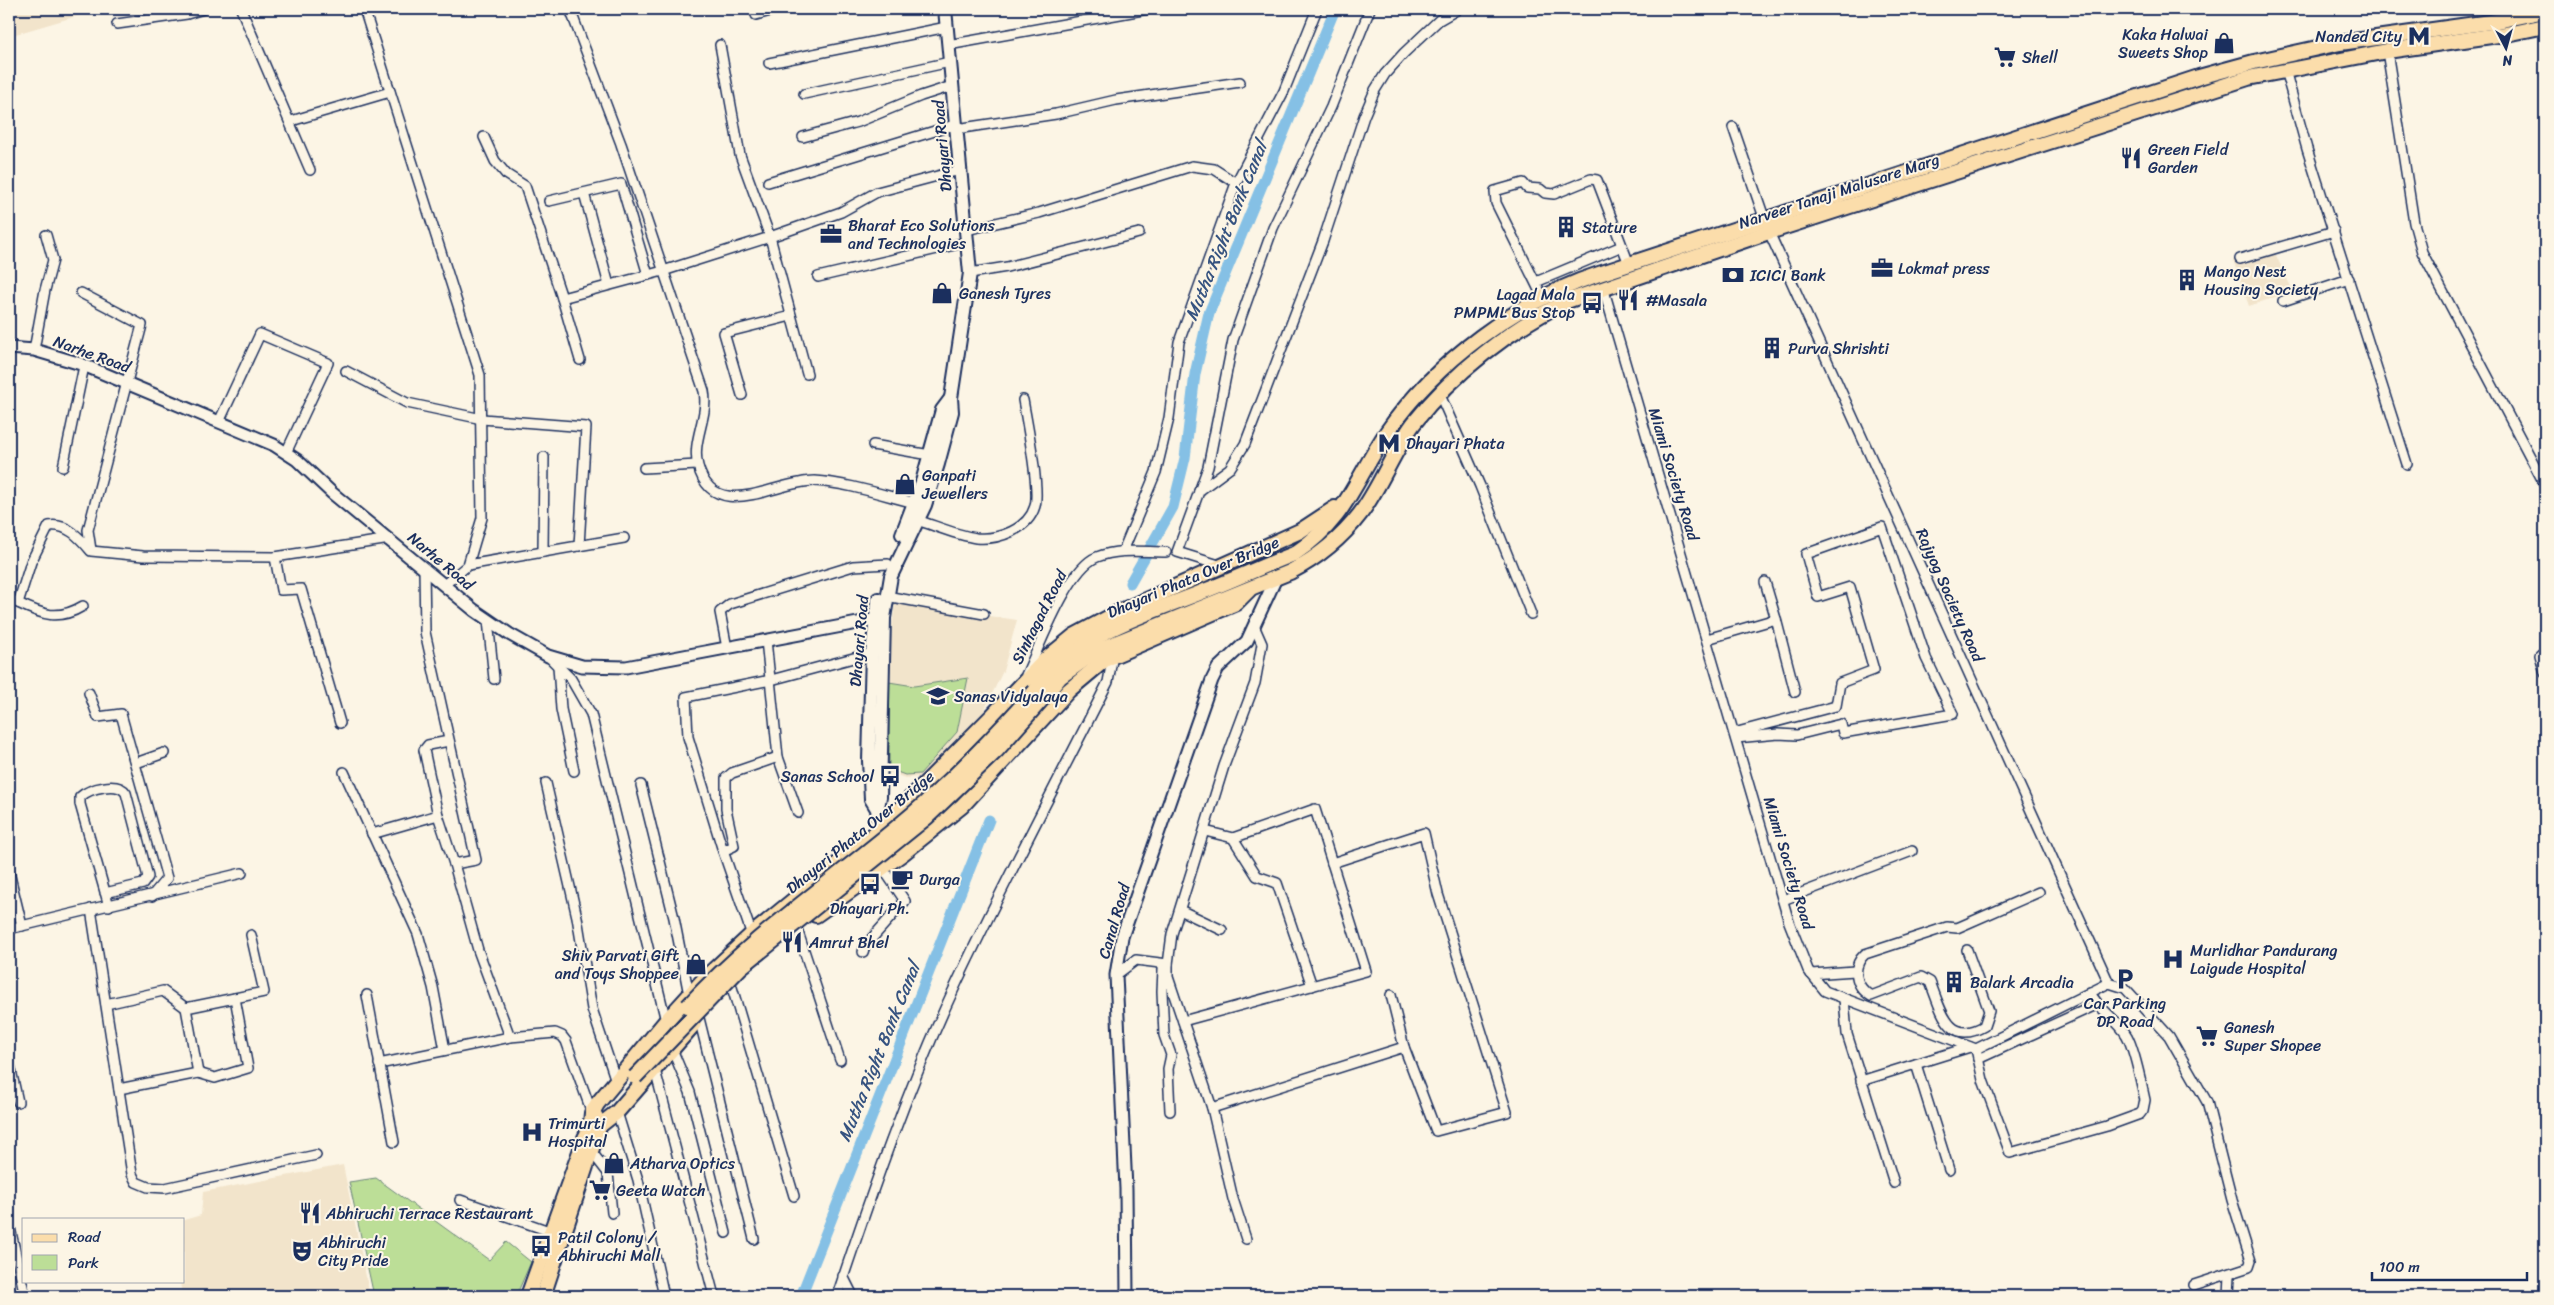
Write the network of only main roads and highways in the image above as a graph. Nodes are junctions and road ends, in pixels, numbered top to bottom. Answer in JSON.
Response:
{"nodes":[{"id":1,"x":945,"y":9,"type":"edge"},
{"id":2,"x":2545,"y":17,"type":"edge"},
{"id":3,"x":2470,"y":32,"type":"junction"},
{"id":4,"x":2201,"y":84,"type":"junction"},
{"id":5,"x":1767,"y":226,"type":"junction"},
{"id":6,"x":951,"y":398,"type":"junction"},
{"id":7,"x":1352,"y":494,"type":"junction"},
{"id":8,"x":920,"y":504,"type":"junction"},
{"id":9,"x":1253,"y":586,"type":"junction"},
{"id":10,"x":879,"y":619,"type":"junction"},
{"id":11,"x":1039,"y":695,"type":"junction"},
{"id":12,"x":877,"y":809,"type":"junction"},
{"id":13,"x":878,"y":831,"type":"junction"},
{"id":14,"x":885,"y":864,"type":"junction"},
{"id":15,"x":594,"y":1121,"type":"junction"},
{"id":16,"x":528,"y":1296,"type":"edge"},
{"id":17,"x":543,"y":1296,"type":"edge"}],
"edges":[{"from":1,"to":6,"type":"main road","name":"Dhayari Road"},
{"from":2,"to":3,"type":"main road","name":"Narveer Tanaji Malusare Marg"},
{"from":3,"to":4,"type":"main road","name":"Narveer Tanaji Malusare Marg"},
{"from":3,"to":4,"type":"main road","name":"Narveer Tanaji Malusare Marg"},
{"from":4,"to":5,"type":"main road","name":"Narveer Tanaji Malusare Marg"},
{"from":5,"to":7,"type":"main road","name":"Narveer Tanaji Malusare Marg"},
{"from":5,"to":9,"type":"main road","name":"Narveer Tanaji Malusare Marg"},
{"from":6,"to":8,"type":"main road","name":"Dhayari Road"},
{"from":6,"to":8,"type":"main road","name":"Dhayari Road"},
{"from":7,"to":11,"type":"main road","name":"Dhayari Phata Over Bridge"},
{"from":7,"to":13,"type":"main road"},
{"from":8,"to":10,"type":"main road","name":"Dhayari Road"},
{"from":8,"to":10,"type":"main road","name":"Dhayari Road"},
{"from":9,"to":11,"type":"main road","name":"Dhayari Phata Over Bridge"},
{"from":9,"to":14,"type":"main road"},
{"from":10,"to":12,"type":"main road","name":"Dhayari Road"},
{"from":10,"to":12,"type":"main road","name":"Dhayari Road"},
{"from":11,"to":15,"type":"main road","name":"Dhayari Phata Over Bridge","bridge":true},
{"from":12,"to":13,"type":"main road","name":"Dhayari Road"},
{"from":13,"to":14,"type":"main road","name":"Dhayari Road"},
{"from":13,"to":15,"type":"main road"},
{"from":14,"to":15,"type":"main road"},
{"from":15,"to":16,"type":"main road"},
{"from":15,"to":17,"type":"main road"}]}
